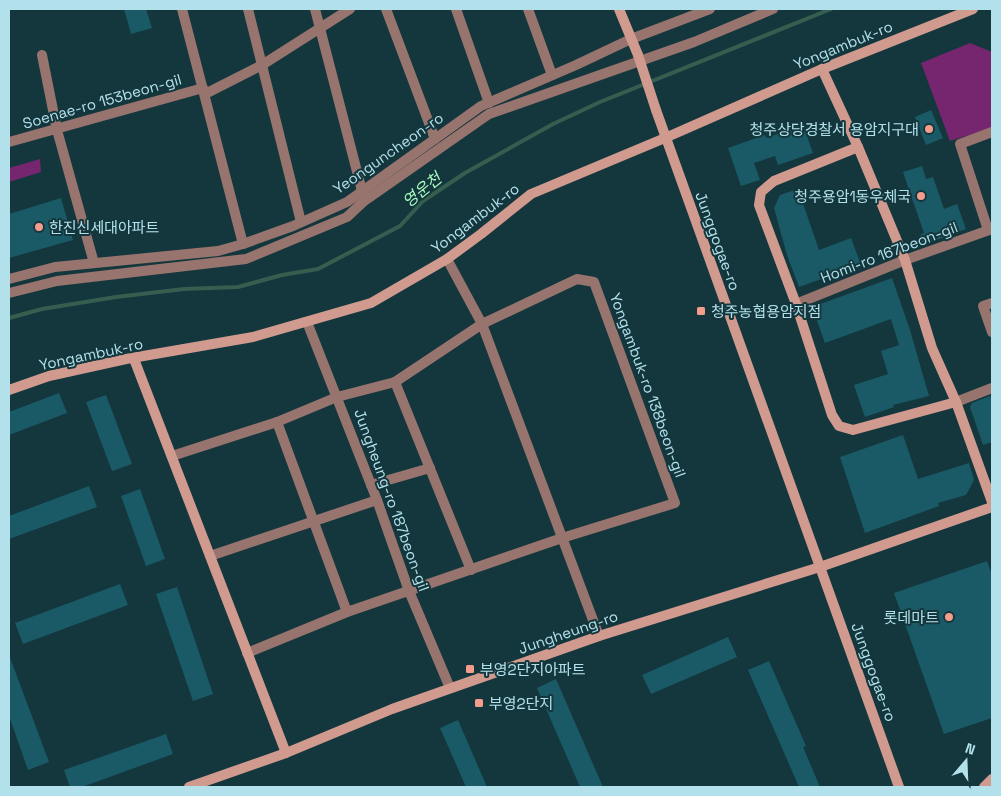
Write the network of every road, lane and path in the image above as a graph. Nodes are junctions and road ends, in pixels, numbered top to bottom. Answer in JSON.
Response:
{"nodes":[{"id":1,"x":182,"y":9,"type":"edge"},
{"id":2,"x":248,"y":9,"type":"edge"},
{"id":3,"x":315,"y":9,"type":"edge"},
{"id":4,"x":350,"y":9,"type":"edge"},
{"id":5,"x":386,"y":9,"type":"edge"},
{"id":6,"x":456,"y":9,"type":"edge"},
{"id":7,"x":528,"y":9,"type":"edge"},
{"id":8,"x":619,"y":9,"type":"edge"},
{"id":9,"x":709,"y":9,"type":"edge"},
{"id":10,"x":773,"y":9,"type":"edge"},
{"id":11,"x":973,"y":9,"type":"edge"},
{"id":12,"x":320,"y":28,"type":"junction"},
{"id":13,"x":631,"y":39,"type":"junction"},
{"id":14,"x":42,"y":55,"type":"dead end"},
{"id":15,"x":262,"y":66,"type":"junction"},
{"id":16,"x":822,"y":69,"type":"junction"},
{"id":17,"x":552,"y":75,"type":"junction"},
{"id":18,"x":204,"y":91,"type":"junction"},
{"id":19,"x":489,"y":103,"type":"junction"},
{"id":20,"x":56,"y":130,"type":"junction"},
{"id":21,"x":992,"y":132,"type":"edge"},
{"id":22,"x":665,"y":138,"type":"junction"},
{"id":23,"x":435,"y":139,"type":"junction"},
{"id":24,"x":9,"y":142,"type":"edge"},
{"id":25,"x":858,"y":147,"type":"junction"},
{"id":26,"x":362,"y":191,"type":"junction"},
{"id":27,"x":302,"y":222,"type":"junction"},
{"id":28,"x":990,"y":230,"type":"edge"},
{"id":29,"x":243,"y":244,"type":"junction"},
{"id":30,"x":447,"y":259,"type":"junction"},
{"id":31,"x":905,"y":260,"type":"junction"},
{"id":32,"x":94,"y":263,"type":"junction"},
{"id":33,"x":9,"y":279,"type":"edge"},
{"id":34,"x":9,"y":293,"type":"edge"},
{"id":35,"x":992,"y":303,"type":"edge"},
{"id":36,"x":796,"y":304,"type":"junction"},
{"id":37,"x":308,"y":322,"type":"junction"},
{"id":38,"x":482,"y":324,"type":"junction"},
{"id":39,"x":992,"y":332,"type":"edge"},
{"id":40,"x":134,"y":359,"type":"junction"},
{"id":41,"x":395,"y":382,"type":"junction"},
{"id":42,"x":992,"y":388,"type":"edge"},
{"id":43,"x":9,"y":390,"type":"edge"},
{"id":44,"x":337,"y":396,"type":"junction"},
{"id":45,"x":956,"y":402,"type":"junction"},
{"id":46,"x":277,"y":422,"type":"junction"},
{"id":47,"x":172,"y":456,"type":"junction"},
{"id":48,"x":430,"y":468,"type":"junction"},
{"id":49,"x":371,"y":485,"type":"junction"},
{"id":50,"x":376,"y":500,"type":"junction"},
{"id":51,"x":992,"y":502,"type":"edge"},
{"id":52,"x":992,"y":507,"type":"edge"},
{"id":53,"x":314,"y":521,"type":"junction"},
{"id":54,"x":562,"y":538,"type":"junction"},
{"id":55,"x":210,"y":556,"type":"junction"},
{"id":56,"x":820,"y":567,"type":"junction"},
{"id":57,"x":470,"y":570,"type":"junction"},
{"id":58,"x":409,"y":591,"type":"junction"},
{"id":59,"x":347,"y":612,"type":"junction"},
{"id":60,"x":599,"y":636,"type":"junction"},
{"id":61,"x":247,"y":653,"type":"junction"},
{"id":62,"x":450,"y":688,"type":"junction"},
{"id":63,"x":286,"y":753,"type":"junction"},
{"id":64,"x":992,"y":779,"type":"edge"},
{"id":65,"x":189,"y":787,"type":"edge"},
{"id":66,"x":899,"y":787,"type":"edge"},
{"id":67,"x":984,"y":787,"type":"edge"}],
"edges":[{"from":1,"to":18,"type":"street"},
{"from":2,"to":15,"type":"street"},
{"from":3,"to":12,"type":"street"},
{"from":4,"to":12,"type":"street","name":"Soenae-ro 153beon-gil"},
{"from":5,"to":23,"type":"street"},
{"from":6,"to":19,"type":"street"},
{"from":7,"to":17,"type":"street"},
{"from":8,"to":13,"type":"street","name":"Junggogae-ro"},
{"from":9,"to":13,"type":"street","name":"Yeonguncheon-ro"},
{"from":10,"to":34,"type":"street"},
{"from":11,"to":16,"type":"street","name":"Yongambuk-ro"},
{"from":12,"to":15,"type":"street","name":"Soenae-ro 153beon-gil"},
{"from":12,"to":26,"type":"street"},
{"from":13,"to":17,"type":"street","name":"Yeonguncheon-ro"},
{"from":13,"to":22,"type":"street","name":"Junggogae-ro","bridge":true},
{"from":14,"to":20,"type":"street"},
{"from":15,"to":18,"type":"street","name":"Soenae-ro 153beon-gil"},
{"from":15,"to":27,"type":"street"},
{"from":16,"to":22,"type":"street","name":"Yongambuk-ro"},
{"from":16,"to":25,"type":"street"},
{"from":17,"to":19,"type":"street","name":"Yeonguncheon-ro"},
{"from":18,"to":20,"type":"street","name":"Soenae-ro 153beon-gil"},
{"from":18,"to":29,"type":"street"},
{"from":19,"to":23,"type":"street","name":"Yeonguncheon-ro"},
{"from":20,"to":24,"type":"street","name":"Soenae-ro 153beon-gil"},
{"from":20,"to":32,"type":"street"},
{"from":21,"to":28,"type":"street"},
{"from":22,"to":30,"type":"street","name":"Yongambuk-ro"},
{"from":22,"to":56,"type":"street","name":"Junggogae-ro"},
{"from":23,"to":26,"type":"street","name":"Yeonguncheon-ro"},
{"from":25,"to":31,"type":"street"},
{"from":25,"to":36,"type":"street"},
{"from":26,"to":27,"type":"street","name":"Yeonguncheon-ro"},
{"from":27,"to":29,"type":"street","name":"Yeonguncheon-ro"},
{"from":28,"to":31,"type":"street","name":"Homi-ro 167beon-gil"},
{"from":29,"to":32,"type":"street","name":"Yeonguncheon-ro"},
{"from":30,"to":37,"type":"street","name":"Yongambuk-ro"},
{"from":30,"to":38,"type":"street"},
{"from":31,"to":36,"type":"street","name":"Homi-ro 167beon-gil"},
{"from":31,"to":45,"type":"street"},
{"from":32,"to":33,"type":"street","name":"Yeonguncheon-ro"},
{"from":35,"to":39,"type":"street"},
{"from":36,"to":45,"type":"street"},
{"from":37,"to":40,"type":"street","name":"Yongambuk-ro"},
{"from":37,"to":44,"type":"street","name":"Jungheung-ro 187beon-gil"},
{"from":38,"to":41,"type":"street","name":"Yongambuk-ro 138beon-gil"},
{"from":38,"to":54,"type":"street"},
{"from":38,"to":54,"type":"street","name":"Yongambuk-ro 138beon-gil"},
{"from":40,"to":43,"type":"street","name":"Yongambuk-ro"},
{"from":40,"to":47,"type":"street"},
{"from":41,"to":44,"type":"street","name":"Yongambuk-ro 138beon-gil"},
{"from":41,"to":48,"type":"street"},
{"from":42,"to":45,"type":"street"},
{"from":44,"to":46,"type":"street","name":"Yongambuk-ro 138beon-gil"},
{"from":44,"to":49,"type":"street","name":"Jungheung-ro 187beon-gil"},
{"from":45,"to":51,"type":"street"},
{"from":46,"to":47,"type":"street","name":"Yongambuk-ro 138beon-gil"},
{"from":46,"to":53,"type":"street"},
{"from":47,"to":55,"type":"street"},
{"from":48,"to":49,"type":"street"},
{"from":48,"to":57,"type":"street"},
{"from":49,"to":50,"type":"street","name":"Jungheung-ro 187beon-gil"},
{"from":50,"to":53,"type":"street"},
{"from":50,"to":58,"type":"street","name":"Jungheung-ro 187beon-gil"},
{"from":52,"to":56,"type":"street"},
{"from":53,"to":55,"type":"street"},
{"from":53,"to":59,"type":"street"},
{"from":54,"to":57,"type":"street","name":"Yongambuk-ro 138beon-gil"},
{"from":54,"to":60,"type":"street"},
{"from":55,"to":61,"type":"street"},
{"from":56,"to":60,"type":"street","name":"Jungheung-ro"},
{"from":56,"to":66,"type":"street","name":"Junggogae-ro"},
{"from":57,"to":58,"type":"street","name":"Yongambuk-ro 138beon-gil"},
{"from":58,"to":59,"type":"street","name":"Yongambuk-ro 138beon-gil"},
{"from":58,"to":62,"type":"street","name":"Jungheung-ro 187beon-gil"},
{"from":59,"to":61,"type":"street","name":"Yongambuk-ro 138beon-gil"},
{"from":60,"to":62,"type":"street","name":"Jungheung-ro"},
{"from":61,"to":63,"type":"street"},
{"from":62,"to":63,"type":"street","name":"Jungheung-ro"},
{"from":63,"to":65,"type":"street","name":"Jungheung-ro"},
{"from":64,"to":67,"type":"street"}]}
